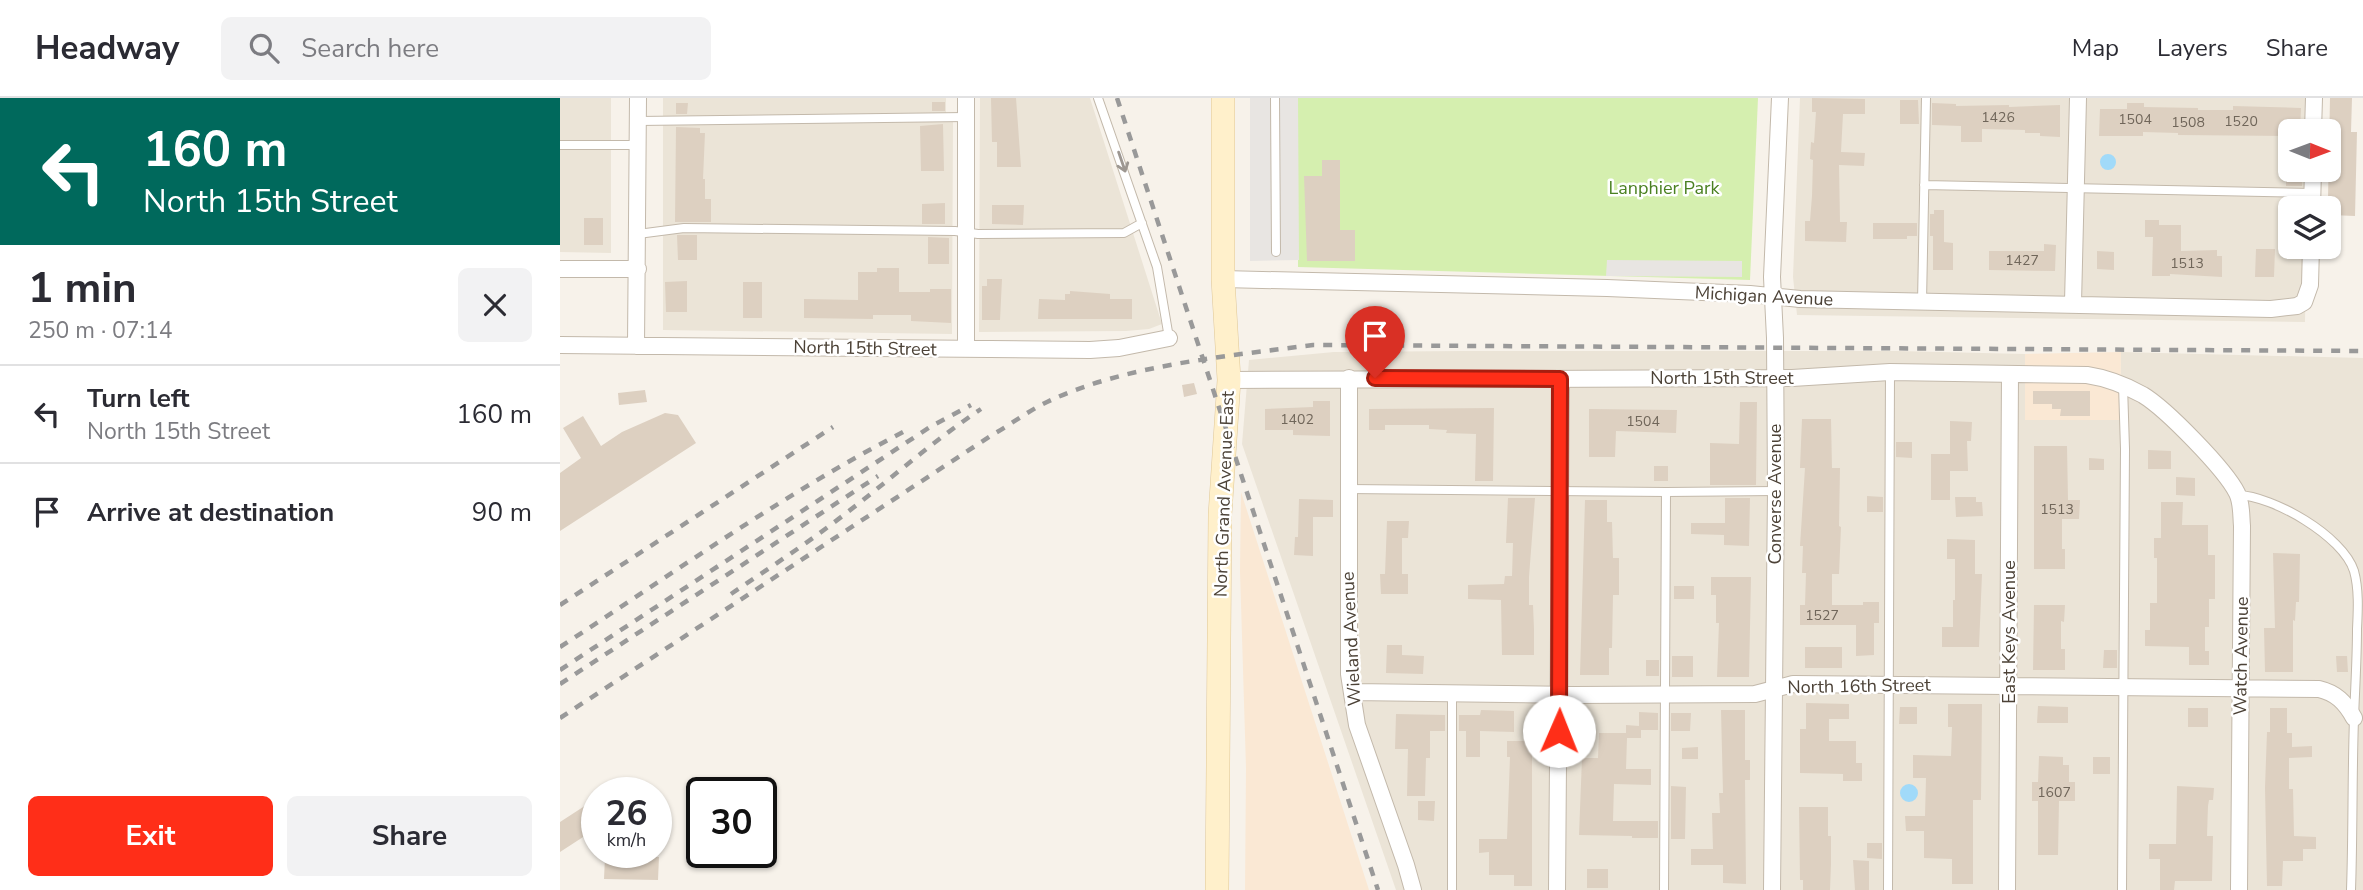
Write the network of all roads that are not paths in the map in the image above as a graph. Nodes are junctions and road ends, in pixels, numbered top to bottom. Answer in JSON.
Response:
{"nodes":[{"id":1,"x":638,"y":98,"type":"edge"},
{"id":2,"x":966,"y":98,"type":"edge"},
{"id":3,"x":1098,"y":98,"type":"edge"},
{"id":4,"x":1223,"y":98,"type":"edge"},
{"id":5,"x":1275,"y":98,"type":"edge"},
{"id":6,"x":1780,"y":98,"type":"edge"},
{"id":7,"x":1926,"y":98,"type":"edge"},
{"id":8,"x":2078,"y":98,"type":"edge"},
{"id":9,"x":2314,"y":98,"type":"edge"},
{"id":10,"x":966,"y":117,"type":"junction"},
{"id":11,"x":2313,"y":119,"type":"edge"},
{"id":12,"x":638,"y":121,"type":"junction"},
{"id":13,"x":560,"y":145,"type":"edge"},
{"id":14,"x":638,"y":145,"type":"junction"},
{"id":15,"x":1924,"y":185,"type":"junction"},
{"id":16,"x":2076,"y":188,"type":"junction"},
{"id":17,"x":2278,"y":199,"type":"edge"},
{"id":18,"x":1142,"y":223,"type":"junction"},
{"id":19,"x":966,"y":233,"type":"junction"},
{"id":20,"x":638,"y":234,"type":"junction"},
{"id":21,"x":1276,"y":253,"type":"dead end"},
{"id":22,"x":2312,"y":259,"type":"edge"},
{"id":23,"x":560,"y":269,"type":"edge"},
{"id":24,"x":638,"y":269,"type":"junction"},
{"id":25,"x":1223,"y":279,"type":"junction"},
{"id":26,"x":1772,"y":296,"type":"junction"},
{"id":27,"x":1922,"y":302,"type":"junction"},
{"id":28,"x":2073,"y":303,"type":"junction"},
{"id":29,"x":1169,"y":338,"type":"joint"},
{"id":30,"x":560,"y":345,"type":"edge"},
{"id":31,"x":636,"y":346,"type":"junction"},
{"id":32,"x":966,"y":349,"type":"junction"},
{"id":33,"x":1891,"y":372,"type":"junction"},
{"id":34,"x":2010,"y":374,"type":"junction"},
{"id":35,"x":1349,"y":378,"type":"junction"},
{"id":36,"x":1774,"y":378,"type":"junction"},
{"id":37,"x":1560,"y":379,"type":"junction"},
{"id":38,"x":1229,"y":380,"type":"junction"},
{"id":39,"x":2123,"y":385,"type":"junction"},
{"id":40,"x":2192,"y":440,"type":"joint"},
{"id":41,"x":1347,"y":489,"type":"junction"},
{"id":42,"x":1560,"y":490,"type":"junction"},
{"id":43,"x":1776,"y":491,"type":"junction"},
{"id":44,"x":1666,"y":492,"type":"junction"},
{"id":45,"x":2238,"y":495,"type":"junction"},
{"id":46,"x":1890,"y":685,"type":"junction"},
{"id":47,"x":2008,"y":686,"type":"junction"},
{"id":48,"x":2123,"y":687,"type":"junction"},
{"id":49,"x":1773,"y":688,"type":"junction"},
{"id":50,"x":2239,"y":689,"type":"junction"},
{"id":51,"x":1352,"y":692,"type":"junction"},
{"id":52,"x":1452,"y":694,"type":"junction"},
{"id":53,"x":1665,"y":694,"type":"junction"},
{"id":54,"x":1559,"y":695,"type":"junction"},
{"id":55,"x":2354,"y":718,"type":"junction"},
{"id":56,"x":1217,"y":890,"type":"edge"},
{"id":57,"x":1413,"y":890,"type":"edge"},
{"id":58,"x":1452,"y":890,"type":"edge"},
{"id":59,"x":1557,"y":890,"type":"edge"},
{"id":60,"x":1664,"y":890,"type":"edge"},
{"id":61,"x":1772,"y":890,"type":"edge"},
{"id":62,"x":1888,"y":890,"type":"edge"},
{"id":63,"x":2007,"y":890,"type":"edge"},
{"id":64,"x":2122,"y":890,"type":"edge"},
{"id":65,"x":2239,"y":890,"type":"edge"},
{"id":66,"x":2351,"y":890,"type":"edge"}],
"edges":[{"from":1,"to":12,"type":"street"},
{"from":2,"to":10,"type":"street"},
{"from":3,"to":18,"type":"lane","one_way":true},
{"from":4,"to":25,"type":"street","name":"North Grand Avenue East"},
{"from":5,"to":21,"type":"lane"},
{"from":6,"to":26,"type":"street","name":"Converse Avenue"},
{"from":7,"to":15,"type":"lane"},
{"from":8,"to":16,"type":"street"},
{"from":9,"to":11,"type":"street"},
{"from":10,"to":12,"type":"lane"},
{"from":10,"to":19,"type":"street"},
{"from":12,"to":14,"type":"street"},
{"from":13,"to":14,"type":"lane"},
{"from":14,"to":20,"type":"street"},
{"from":15,"to":16,"type":"lane"},
{"from":15,"to":27,"type":"lane"},
{"from":16,"to":17,"type":"lane"},
{"from":16,"to":28,"type":"street"},
{"from":18,"to":19,"type":"lane"},
{"from":18,"to":29,"type":"lane"},
{"from":19,"to":20,"type":"lane"},
{"from":19,"to":32,"type":"street"},
{"from":20,"to":24,"type":"street"},
{"from":22,"to":28,"type":"street","name":"Michigan Avenue"},
{"from":23,"to":24,"type":"street"},
{"from":24,"to":31,"type":"street"},
{"from":25,"to":26,"type":"street","name":"Michigan Avenue"},
{"from":25,"to":38,"type":"street","name":"North Grand Avenue East"},
{"from":26,"to":27,"type":"street","name":"Michigan Avenue"},
{"from":26,"to":36,"type":"street","name":"Converse Avenue"},
{"from":27,"to":28,"type":"street","name":"Michigan Avenue"},
{"from":29,"to":32,"type":"street","name":"North 15th Street"},
{"from":30,"to":31,"type":"street","name":"North 15th Street"},
{"from":31,"to":32,"type":"street","name":"North 15th Street"},
{"from":33,"to":34,"type":"street","name":"North 15th Street"},
{"from":33,"to":36,"type":"street","name":"North 15th Street"},
{"from":33,"to":46,"type":"lane"},
{"from":34,"to":39,"type":"street","name":"North 15th Street"},
{"from":34,"to":47,"type":"street","name":"East Keys Avenue"},
{"from":35,"to":37,"type":"street","name":"North 15th Street"},
{"from":35,"to":38,"type":"street","name":"North 15th Street"},
{"from":35,"to":41,"type":"street","name":"Wieland Avenue"},
{"from":36,"to":37,"type":"street","name":"North 15th Street"},
{"from":36,"to":43,"type":"street","name":"Converse Avenue"},
{"from":37,"to":42,"type":"street"},
{"from":38,"to":56,"type":"street","name":"North Grand Avenue East"},
{"from":39,"to":40,"type":"street","name":"North 15th Street"},
{"from":39,"to":48,"type":"lane"},
{"from":40,"to":45,"type":"street","name":"Watch Avenue"},
{"from":41,"to":42,"type":"lane"},
{"from":41,"to":51,"type":"street","name":"Wieland Avenue"},
{"from":42,"to":44,"type":"lane"},
{"from":42,"to":54,"type":"street"},
{"from":43,"to":44,"type":"lane"},
{"from":43,"to":49,"type":"street","name":"Converse Avenue"},
{"from":44,"to":53,"type":"lane"},
{"from":45,"to":50,"type":"street","name":"Watch Avenue"},
{"from":45,"to":55,"type":"lane"},
{"from":46,"to":47,"type":"street","name":"North 16th Street"},
{"from":46,"to":49,"type":"street","name":"North 16th Street"},
{"from":46,"to":62,"type":"lane"},
{"from":47,"to":48,"type":"street","name":"North 16th Street"},
{"from":47,"to":63,"type":"street","name":"East Keys Avenue"},
{"from":48,"to":50,"type":"street","name":"North 16th Street"},
{"from":48,"to":64,"type":"lane"},
{"from":49,"to":53,"type":"street","name":"North 16th Street"},
{"from":49,"to":61,"type":"street","name":"Converse Avenue"},
{"from":50,"to":55,"type":"street","name":"North 16th Street"},
{"from":50,"to":65,"type":"street","name":"Watch Avenue"},
{"from":51,"to":52,"type":"street","name":"North 16th Street"},
{"from":51,"to":57,"type":"street","name":"Wieland Avenue"},
{"from":52,"to":54,"type":"street","name":"North 16th Street"},
{"from":52,"to":58,"type":"lane"},
{"from":53,"to":54,"type":"street","name":"North 16th Street"},
{"from":53,"to":60,"type":"lane"},
{"from":54,"to":59,"type":"street"},
{"from":55,"to":66,"type":"lane"}]}
